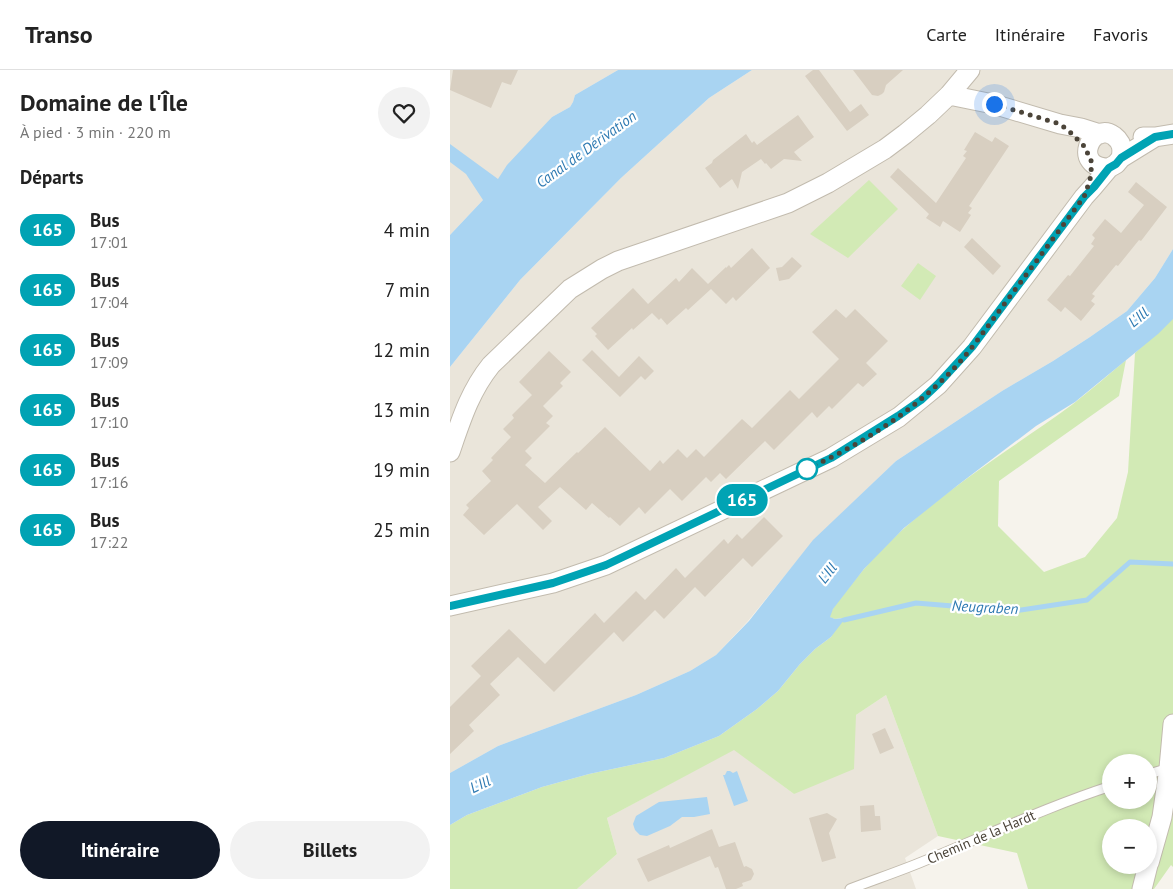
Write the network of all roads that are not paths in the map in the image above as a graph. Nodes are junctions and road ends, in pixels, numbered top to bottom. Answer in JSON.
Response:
{"nodes":[{"id":1,"x":970,"y":70,"type":"edge"},
{"id":2,"x":949,"y":95,"type":"junction"},
{"id":3,"x":1060,"y":124,"type":"junction"},
{"id":4,"x":1164,"y":135,"type":"edge"},
{"id":5,"x":1108,"y":136,"type":"junction"},
{"id":6,"x":1102,"y":159,"type":"junction"},
{"id":7,"x":450,"y":452,"type":"edge"},
{"id":8,"x":450,"y":606,"type":"edge"},
{"id":9,"x":1173,"y":724,"type":"edge"},
{"id":10,"x":1169,"y":768,"type":"junction"},
{"id":11,"x":1157,"y":772,"type":"edge"},
{"id":12,"x":1102,"y":789,"type":"edge"},
{"id":13,"x":1157,"y":834,"type":"edge"},
{"id":14,"x":1146,"y":874,"type":"edge"},
{"id":15,"x":850,"y":889,"type":"edge"},
{"id":16,"x":1142,"y":889,"type":"edge"}],
"edges":[{"from":1,"to":2,"type":"street"},
{"from":2,"to":3,"type":"street"},
{"from":2,"to":7,"type":"street"},
{"from":3,"to":5,"type":"street"},
{"from":3,"to":6,"type":"street"},
{"from":4,"to":5,"type":"street"},
{"from":4,"to":6,"type":"street"},
{"from":5,"to":6,"type":"street"},
{"from":5,"to":6,"type":"street"},
{"from":6,"to":8,"type":"street"},
{"from":9,"to":10,"type":"street"},
{"from":10,"to":11,"type":"lane"},
{"from":10,"to":13,"type":"street"},
{"from":12,"to":15,"type":"lane","name":"Chemin de la Hardt"},
{"from":14,"to":16,"type":"street"}]}
